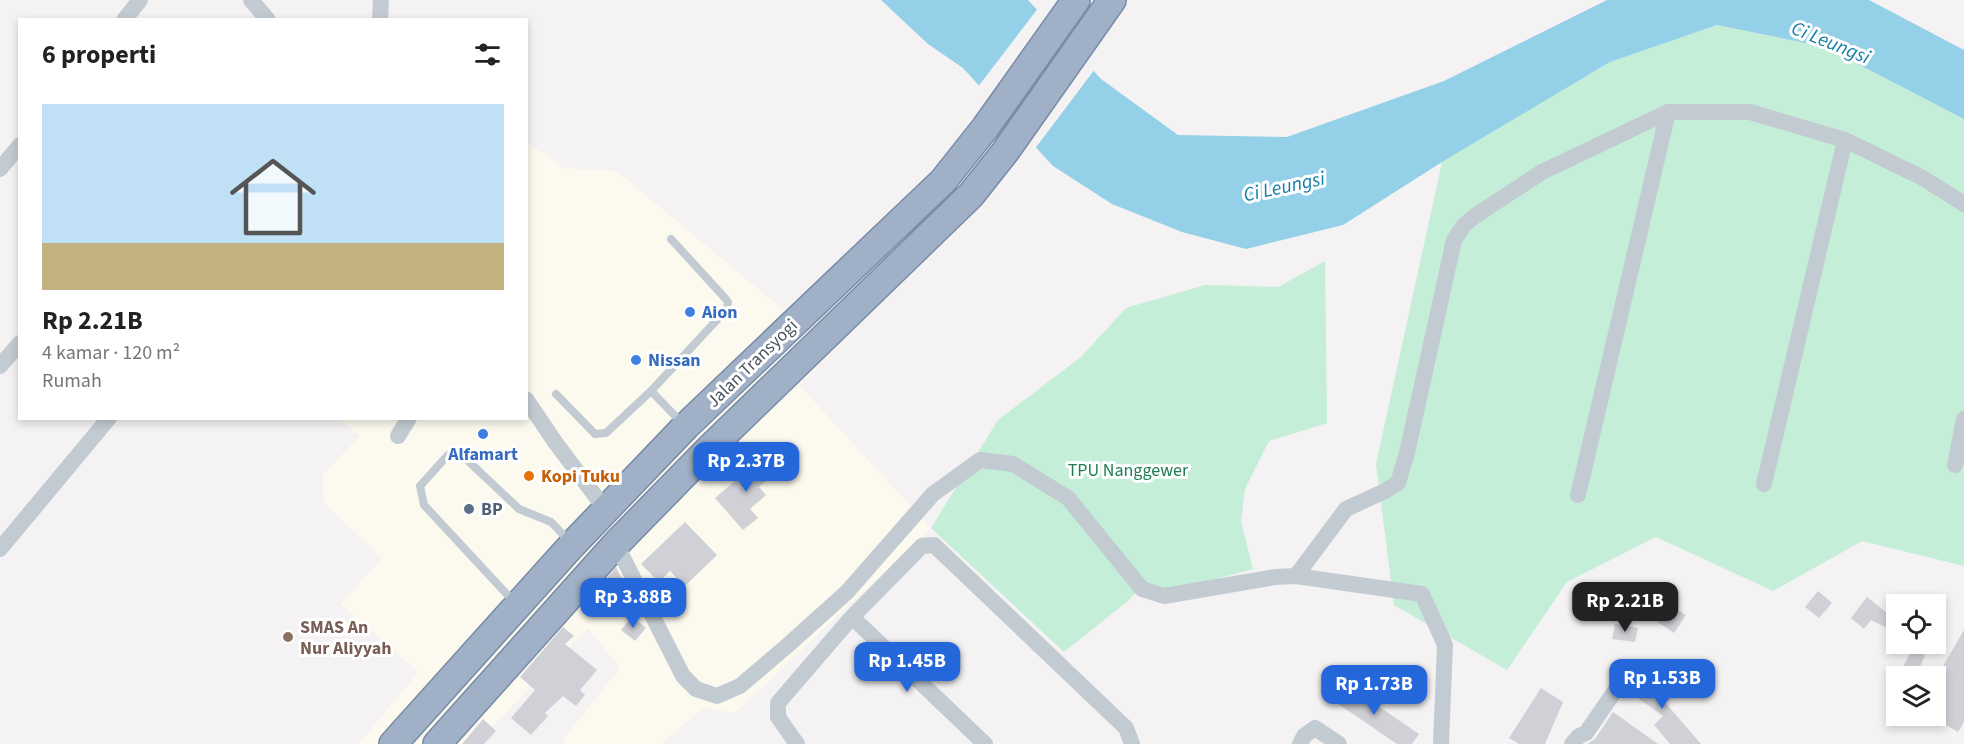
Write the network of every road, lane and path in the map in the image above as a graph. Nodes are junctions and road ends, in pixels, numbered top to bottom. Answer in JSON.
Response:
{"nodes":[{"id":1,"x":140,"y":0,"type":"edge"},
{"id":2,"x":251,"y":0,"type":"edge"},
{"id":3,"x":381,"y":0,"type":"edge"},
{"id":4,"x":1112,"y":0,"type":"edge"},
{"id":5,"x":1070,"y":9,"type":"edge"},
{"id":6,"x":126,"y":18,"type":"edge"},
{"id":7,"x":266,"y":18,"type":"edge"},
{"id":8,"x":380,"y":18,"type":"edge"},
{"id":9,"x":1668,"y":112,"type":"junction"},
{"id":10,"x":1845,"y":140,"type":"junction"},
{"id":11,"x":18,"y":147,"type":"edge"},
{"id":12,"x":0,"y":169,"type":"edge"},
{"id":13,"x":1964,"y":204,"type":"edge"},
{"id":14,"x":671,"y":239,"type":"dead end"},
{"id":15,"x":18,"y":344,"type":"edge"},
{"id":16,"x":0,"y":366,"type":"edge"},
{"id":17,"x":651,"y":391,"type":"junction"},
{"id":18,"x":556,"y":394,"type":"dead end"},
{"id":19,"x":528,"y":402,"type":"edge"},
{"id":20,"x":1964,"y":419,"type":"edge"},
{"id":21,"x":107,"y":420,"type":"edge"},
{"id":22,"x":409,"y":420,"type":"edge"},
{"id":23,"x":686,"y":426,"type":"junction"},
{"id":24,"x":398,"y":435,"type":"dead end"},
{"id":25,"x":1955,"y":465,"type":"dead end"},
{"id":26,"x":1764,"y":484,"type":"dead end"},
{"id":27,"x":1578,"y":495,"type":"dead end"},
{"id":28,"x":606,"y":510,"type":"junction"},
{"id":29,"x":616,"y":544,"type":"junction"},
{"id":30,"x":573,"y":545,"type":"junction"},
{"id":31,"x":0,"y":549,"type":"edge"},
{"id":32,"x":1296,"y":576,"type":"junction"},
{"id":33,"x":518,"y":607,"type":"junction"},
{"id":34,"x":852,"y":617,"type":"junction"},
{"id":35,"x":1630,"y":669,"type":"dead end"},
{"id":36,"x":393,"y":744,"type":"edge"},
{"id":37,"x":437,"y":744,"type":"edge"},
{"id":38,"x":797,"y":744,"type":"edge"},
{"id":39,"x":985,"y":744,"type":"edge"},
{"id":40,"x":1132,"y":744,"type":"edge"},
{"id":41,"x":1300,"y":744,"type":"edge"},
{"id":42,"x":1339,"y":744,"type":"edge"},
{"id":43,"x":1441,"y":744,"type":"edge"},
{"id":44,"x":1572,"y":744,"type":"edge"}],
"edges":[{"from":1,"to":6,"type":"street"},
{"from":2,"to":7,"type":"street"},
{"from":3,"to":8,"type":"street"},
{"from":4,"to":29,"type":"highway","name":"Jalan Transyogi"},
{"from":5,"to":23,"type":"highway","name":"Jalan Transyogi"},
{"from":9,"to":10,"type":"street"},
{"from":9,"to":27,"type":"street"},
{"from":9,"to":32,"type":"street"},
{"from":10,"to":13,"type":"street"},
{"from":10,"to":26,"type":"street"},
{"from":11,"to":12,"type":"street"},
{"from":14,"to":17,"type":"lane"},
{"from":15,"to":16,"type":"street"},
{"from":17,"to":18,"type":"lane"},
{"from":17,"to":23,"type":"lane"},
{"from":19,"to":28,"type":"street"},
{"from":20,"to":25,"type":"street"},
{"from":21,"to":31,"type":"street"},
{"from":22,"to":24,"type":"street"},
{"from":23,"to":28,"type":"highway","name":"Jalan Transyogi"},
{"from":28,"to":30,"type":"highway","name":"Jalan Transyogi"},
{"from":29,"to":32,"type":"street"},
{"from":29,"to":37,"type":"highway","name":"Jalan Transyogi"},
{"from":30,"to":33,"type":"highway","name":"Jalan Transyogi"},
{"from":30,"to":33,"type":"lane"},
{"from":32,"to":43,"type":"street"},
{"from":33,"to":36,"type":"highway","name":"Jalan Transyogi"},
{"from":34,"to":38,"type":"street"},
{"from":34,"to":39,"type":"street"},
{"from":34,"to":40,"type":"street"},
{"from":35,"to":44,"type":"street"},
{"from":41,"to":42,"type":"street"}]}
